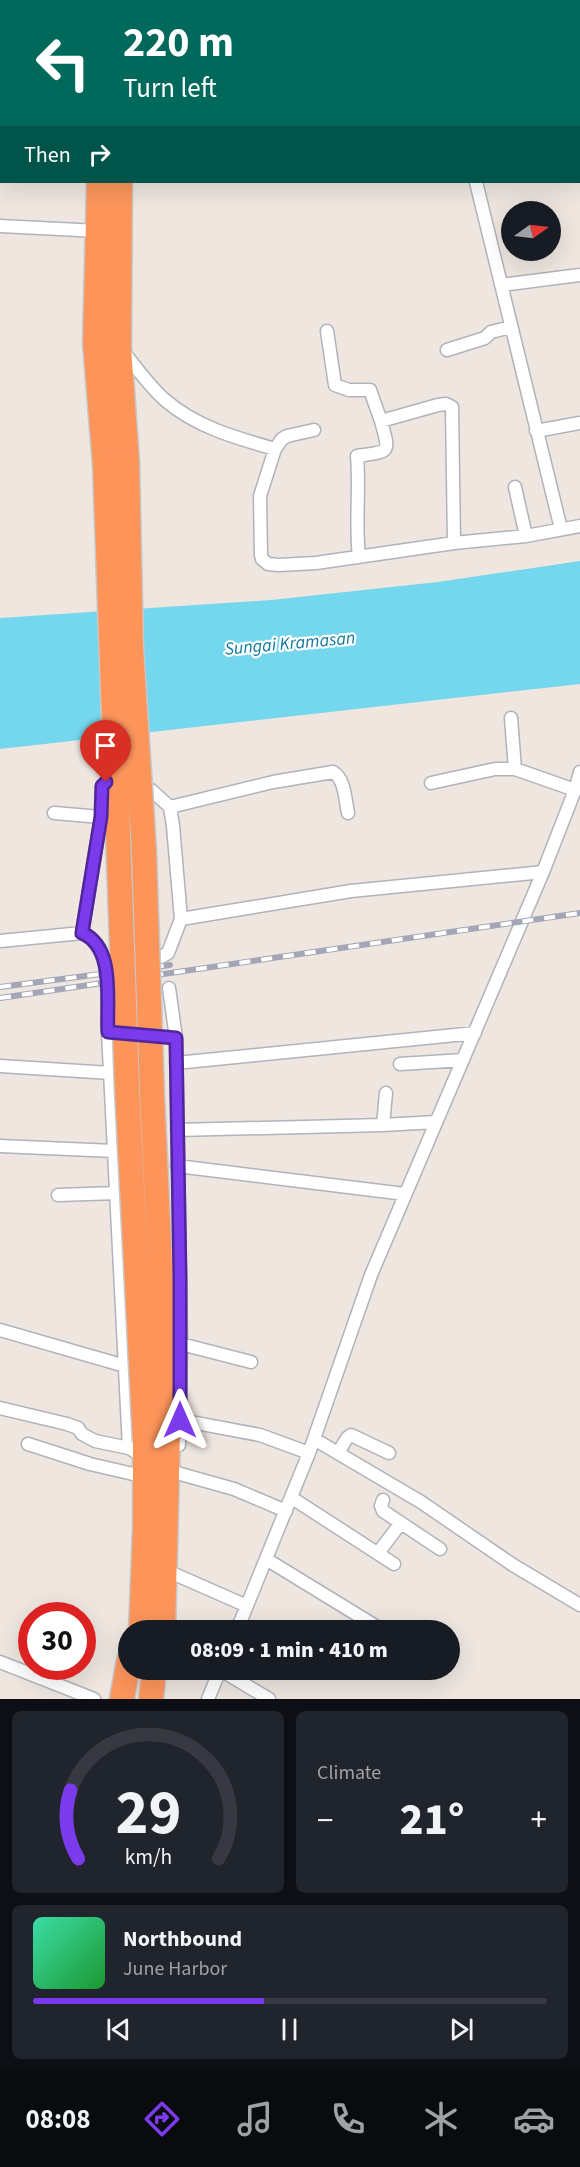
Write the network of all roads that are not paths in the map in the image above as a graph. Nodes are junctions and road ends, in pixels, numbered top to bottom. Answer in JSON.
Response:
{"nodes":[{"id":1,"x":99,"y":183,"type":"edge"},
{"id":2,"x":120,"y":183,"type":"edge"},
{"id":3,"x":476,"y":183,"type":"edge"},
{"id":4,"x":0,"y":226,"type":"edge"},
{"id":5,"x":98,"y":231,"type":"junction"},
{"id":6,"x":580,"y":275,"type":"edge"},
{"id":7,"x":501,"y":285,"type":"junction"},
{"id":8,"x":512,"y":327,"type":"junction"},
{"id":9,"x":327,"y":331,"type":"dead end"},
{"id":10,"x":119,"y":347,"type":"junction"},
{"id":11,"x":447,"y":350,"type":"dead end"},
{"id":12,"x":381,"y":421,"type":"junction"},
{"id":13,"x":580,"y":423,"type":"edge"},
{"id":14,"x":314,"y":430,"type":"dead end"},
{"id":15,"x":536,"y":431,"type":"junction"},
{"id":16,"x":275,"y":450,"type":"junction"},
{"id":17,"x":116,"y":464,"type":"junction"},
{"id":18,"x":515,"y":487,"type":"dead end"},
{"id":19,"x":580,"y":526,"type":"edge"},
{"id":20,"x":561,"y":529,"type":"junction"},
{"id":21,"x":526,"y":536,"type":"junction"},
{"id":22,"x":454,"y":543,"type":"junction"},
{"id":23,"x":360,"y":557,"type":"junction"},
{"id":24,"x":511,"y":718,"type":"dead end"},
{"id":25,"x":515,"y":769,"type":"junction"},
{"id":26,"x":580,"y":772,"type":"edge"},
{"id":27,"x":431,"y":783,"type":"dead end"},
{"id":28,"x":575,"y":790,"type":"junction"},
{"id":29,"x":170,"y":807,"type":"junction"},
{"id":30,"x":54,"y":813,"type":"dead end"},
{"id":31,"x":348,"y":813,"type":"dead end"},
{"id":32,"x":101,"y":817,"type":"junction"},
{"id":33,"x":543,"y":872,"type":"junction"},
{"id":34,"x":181,"y":919,"type":"junction"},
{"id":35,"x":82,"y":933,"type":"junction"},
{"id":36,"x":0,"y":941,"type":"edge"},
{"id":37,"x":106,"y":973,"type":"junction"},
{"id":38,"x":170,"y":988,"type":"dead end"},
{"id":39,"x":108,"y":1032,"type":"junction"},
{"id":40,"x":475,"y":1033,"type":"junction"},
{"id":41,"x":176,"y":1038,"type":"junction"},
{"id":42,"x":463,"y":1060,"type":"junction"},
{"id":43,"x":176,"y":1063,"type":"junction"},
{"id":44,"x":400,"y":1064,"type":"dead end"},
{"id":45,"x":0,"y":1066,"type":"edge"},
{"id":46,"x":111,"y":1073,"type":"junction"},
{"id":47,"x":386,"y":1093,"type":"dead end"},
{"id":48,"x":436,"y":1122,"type":"junction"},
{"id":49,"x":383,"y":1125,"type":"junction"},
{"id":50,"x":177,"y":1130,"type":"junction"},
{"id":51,"x":0,"y":1146,"type":"edge"},
{"id":52,"x":114,"y":1151,"type":"junction"},
{"id":53,"x":177,"y":1166,"type":"junction"},
{"id":54,"x":117,"y":1193,"type":"junction"},
{"id":55,"x":405,"y":1194,"type":"junction"},
{"id":56,"x":58,"y":1196,"type":"dead end"},
{"id":57,"x":0,"y":1330,"type":"edge"},
{"id":58,"x":181,"y":1344,"type":"junction"},
{"id":59,"x":251,"y":1362,"type":"dead end"},
{"id":60,"x":125,"y":1366,"type":"junction"},
{"id":61,"x":0,"y":1407,"type":"edge"},
{"id":62,"x":174,"y":1427,"type":"junction"},
{"id":63,"x":314,"y":1440,"type":"junction"},
{"id":64,"x":28,"y":1443,"type":"dead end"},
{"id":65,"x":309,"y":1453,"type":"junction"},
{"id":66,"x":338,"y":1453,"type":"junction"},
{"id":67,"x":389,"y":1454,"type":"dead end"},
{"id":68,"x":141,"y":1456,"type":"junction"},
{"id":69,"x":177,"y":1473,"type":"junction"},
{"id":70,"x":292,"y":1498,"type":"junction"},
{"id":71,"x":383,"y":1500,"type":"dead end"},
{"id":72,"x":286,"y":1511,"type":"junction"},
{"id":73,"x":400,"y":1524,"type":"junction"},
{"id":74,"x":440,"y":1549,"type":"dead end"},
{"id":75,"x":378,"y":1553,"type":"junction"},
{"id":76,"x":266,"y":1559,"type":"junction"},
{"id":77,"x":394,"y":1564,"type":"dead end"},
{"id":78,"x":161,"y":1577,"type":"junction"},
{"id":79,"x":580,"y":1605,"type":"edge"},
{"id":80,"x":247,"y":1606,"type":"junction"},
{"id":81,"x":139,"y":1620,"type":"edge"},
{"id":82,"x":145,"y":1620,"type":"edge"},
{"id":83,"x":161,"y":1620,"type":"edge"},
{"id":84,"x":241,"y":1620,"type":"edge"},
{"id":85,"x":366,"y":1620,"type":"edge"},
{"id":86,"x":0,"y":1662,"type":"edge"},
{"id":87,"x":125,"y":1680,"type":"edge"},
{"id":88,"x":137,"y":1680,"type":"edge"},
{"id":89,"x":153,"y":1680,"type":"edge"},
{"id":90,"x":162,"y":1680,"type":"edge"},
{"id":91,"x":216,"y":1680,"type":"edge"},
{"id":92,"x":237,"y":1680,"type":"edge"},
{"id":93,"x":94,"y":1699,"type":"edge"},
{"id":94,"x":122,"y":1699,"type":"edge"},
{"id":95,"x":135,"y":1699,"type":"edge"},
{"id":96,"x":151,"y":1699,"type":"edge"},
{"id":97,"x":162,"y":1699,"type":"edge"},
{"id":98,"x":208,"y":1699,"type":"edge"},
{"id":99,"x":269,"y":1699,"type":"edge"}],
"edges":[{"from":1,"to":5,"type":"highway"},
{"from":2,"to":10,"type":"highway"},
{"from":3,"to":7,"type":"street"},
{"from":4,"to":5,"type":"street"},
{"from":5,"to":17,"type":"highway"},
{"from":6,"to":7,"type":"street"},
{"from":7,"to":8,"type":"street"},
{"from":8,"to":11,"type":"street"},
{"from":8,"to":15,"type":"street"},
{"from":9,"to":12,"type":"street"},
{"from":10,"to":16,"type":"street"},
{"from":10,"to":17,"type":"highway"},
{"from":12,"to":22,"type":"street"},
{"from":12,"to":23,"type":"street"},
{"from":13,"to":15,"type":"street"},
{"from":14,"to":16,"type":"street"},
{"from":15,"to":20,"type":"street"},
{"from":16,"to":23,"type":"street"},
{"from":17,"to":62,"type":"highway","bridge":true},
{"from":17,"to":68,"type":"highway","bridge":true},
{"from":18,"to":21,"type":"street"},
{"from":19,"to":20,"type":"street"},
{"from":20,"to":21,"type":"street"},
{"from":21,"to":22,"type":"street"},
{"from":22,"to":23,"type":"street"},
{"from":24,"to":25,"type":"street"},
{"from":25,"to":27,"type":"street"},
{"from":25,"to":28,"type":"street"},
{"from":26,"to":28,"type":"street"},
{"from":28,"to":33,"type":"street"},
{"from":29,"to":31,"type":"street"},
{"from":29,"to":32,"type":"street"},
{"from":29,"to":34,"type":"street"},
{"from":30,"to":32,"type":"street"},
{"from":32,"to":35,"type":"street"},
{"from":33,"to":34,"type":"street"},
{"from":33,"to":40,"type":"street"},
{"from":34,"to":37,"type":"street"},
{"from":35,"to":36,"type":"street"},
{"from":35,"to":37,"type":"street"},
{"from":37,"to":39,"type":"street"},
{"from":38,"to":41,"type":"street"},
{"from":39,"to":41,"type":"street"},
{"from":39,"to":46,"type":"street"},
{"from":40,"to":42,"type":"street"},
{"from":40,"to":43,"type":"street"},
{"from":41,"to":43,"type":"street"},
{"from":42,"to":44,"type":"street"},
{"from":42,"to":48,"type":"street"},
{"from":43,"to":50,"type":"street"},
{"from":45,"to":46,"type":"street"},
{"from":46,"to":52,"type":"street"},
{"from":47,"to":49,"type":"street"},
{"from":48,"to":49,"type":"street"},
{"from":48,"to":55,"type":"street"},
{"from":49,"to":50,"type":"street"},
{"from":50,"to":53,"type":"street"},
{"from":51,"to":52,"type":"street"},
{"from":52,"to":54,"type":"street"},
{"from":53,"to":55,"type":"street"},
{"from":53,"to":58,"type":"street"},
{"from":54,"to":56,"type":"street"},
{"from":54,"to":60,"type":"street"},
{"from":55,"to":63,"type":"street"},
{"from":57,"to":60,"type":"street"},
{"from":58,"to":59,"type":"street"},
{"from":58,"to":62,"type":"street"},
{"from":60,"to":68,"type":"street"},
{"from":61,"to":68,"type":"street"},
{"from":62,"to":65,"type":"street"},
{"from":62,"to":69,"type":"street"},
{"from":62,"to":78,"type":"highway"},
{"from":63,"to":65,"type":"street"},
{"from":63,"to":66,"type":"street"},
{"from":64,"to":68,"type":"street"},
{"from":65,"to":70,"type":"street"},
{"from":66,"to":67,"type":"street"},
{"from":66,"to":79,"type":"street"},
{"from":68,"to":78,"type":"highway"},
{"from":69,"to":72,"type":"street"},
{"from":69,"to":78,"type":"street"},
{"from":70,"to":72,"type":"street"},
{"from":70,"to":75,"type":"street"},
{"from":71,"to":73,"type":"street"},
{"from":72,"to":76,"type":"street"},
{"from":73,"to":74,"type":"street"},
{"from":73,"to":75,"type":"street"},
{"from":75,"to":77,"type":"street"},
{"from":76,"to":80,"type":"street"},
{"from":76,"to":85,"type":"street"},
{"from":78,"to":80,"type":"street"},
{"from":78,"to":81,"type":"highway"},
{"from":78,"to":82,"type":"highway"},
{"from":78,"to":83,"type":"highway"},
{"from":80,"to":84,"type":"street"},
{"from":86,"to":93,"type":"street"},
{"from":87,"to":94,"type":"highway"},
{"from":88,"to":95,"type":"highway"},
{"from":89,"to":96,"type":"highway"},
{"from":90,"to":97,"type":"highway"},
{"from":91,"to":98,"type":"street"},
{"from":92,"to":99,"type":"street"}]}
